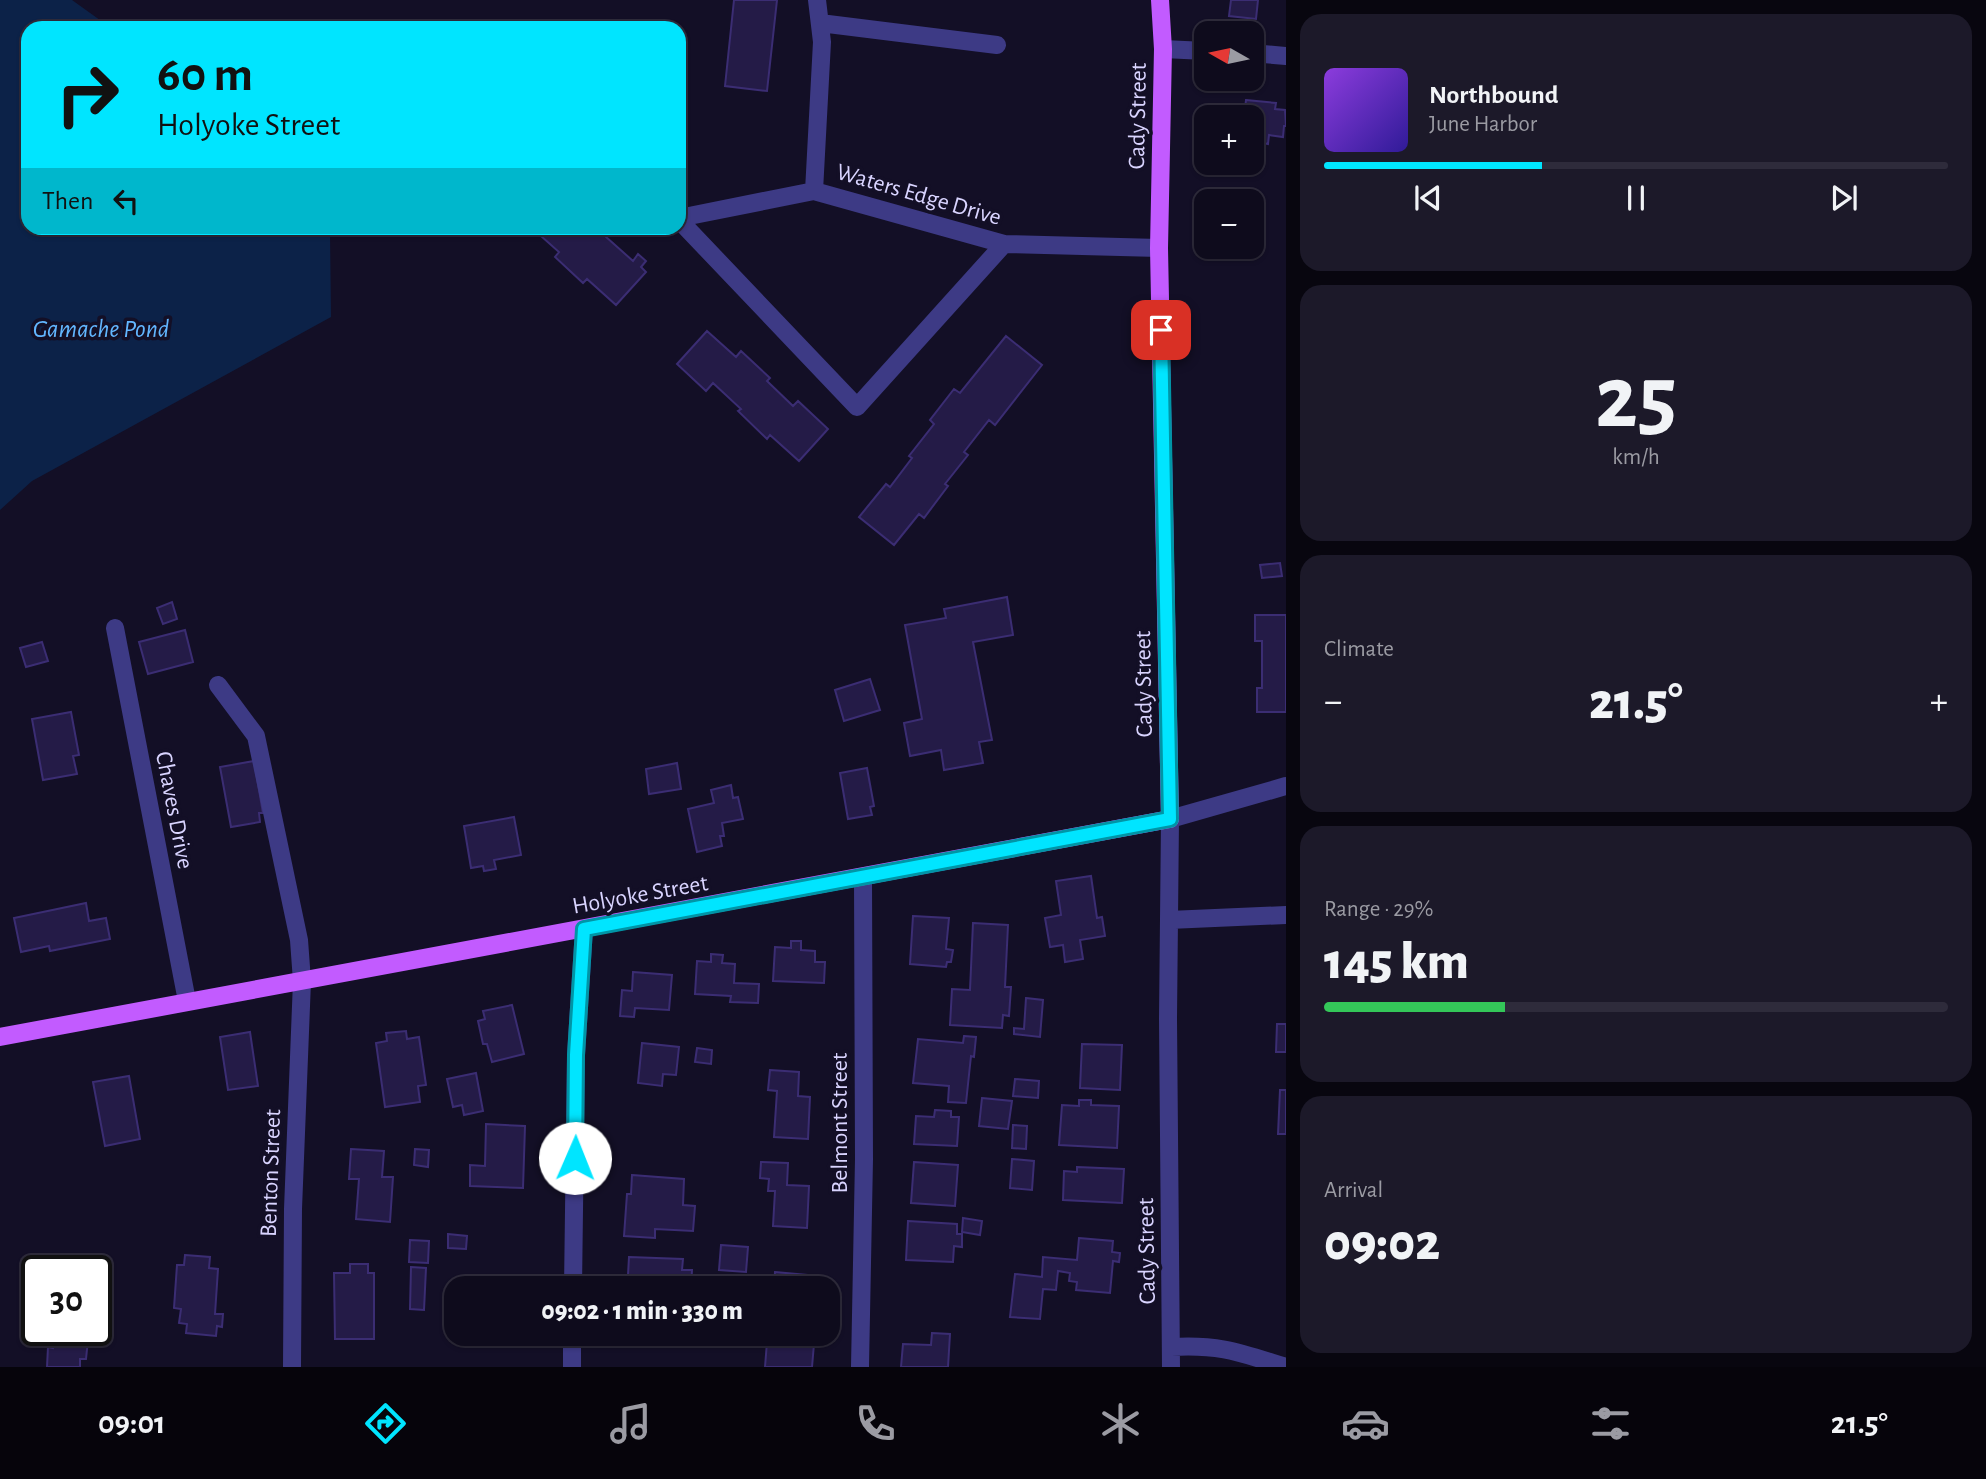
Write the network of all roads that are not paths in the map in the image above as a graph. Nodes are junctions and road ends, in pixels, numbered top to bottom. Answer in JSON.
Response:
{"nodes":[{"id":1,"x":817,"y":0,"type":"edge"},
{"id":2,"x":1160,"y":0,"type":"edge"},
{"id":3,"x":820,"y":23,"type":"junction"},
{"id":4,"x":997,"y":45,"type":"dead end"},
{"id":5,"x":1163,"y":49,"type":"junction"},
{"id":6,"x":1194,"y":50,"type":"edge"},
{"id":7,"x":1264,"y":54,"type":"edge"},
{"id":8,"x":1286,"y":56,"type":"edge"},
{"id":9,"x":814,"y":191,"type":"junction"},
{"id":10,"x":686,"y":218,"type":"edge"},
{"id":11,"x":686,"y":226,"type":"edge"},
{"id":12,"x":1004,"y":244,"type":"junction"},
{"id":13,"x":1159,"y":248,"type":"junction"},
{"id":14,"x":115,"y":628,"type":"dead end"},
{"id":15,"x":218,"y":685,"type":"dead end"},
{"id":16,"x":1286,"y":786,"type":"edge"},
{"id":17,"x":1170,"y":819,"type":"junction"},
{"id":18,"x":863,"y":878,"type":"junction"},
{"id":19,"x":1286,"y":915,"type":"edge"},
{"id":20,"x":1168,"y":920,"type":"junction"},
{"id":21,"x":584,"y":929,"type":"junction"},
{"id":22,"x":302,"y":981,"type":"junction"},
{"id":23,"x":187,"y":1001,"type":"junction"},
{"id":24,"x":0,"y":1037,"type":"edge"},
{"id":25,"x":573,"y":1276,"type":"edge"},
{"id":26,"x":572,"y":1346,"type":"edge"},
{"id":27,"x":1171,"y":1347,"type":"junction"},
{"id":28,"x":292,"y":1367,"type":"edge"},
{"id":29,"x":572,"y":1367,"type":"edge"},
{"id":30,"x":860,"y":1367,"type":"edge"},
{"id":31,"x":1171,"y":1367,"type":"edge"},
{"id":32,"x":1286,"y":1367,"type":"edge"}],
"edges":[{"from":1,"to":3,"type":"street","name":"Waters Edge Drive"},
{"from":2,"to":5,"type":"main road","name":"Cady Street"},
{"from":3,"to":4,"type":"street"},
{"from":3,"to":9,"type":"street","name":"Waters Edge Drive"},
{"from":5,"to":6,"type":"street"},
{"from":5,"to":13,"type":"main road","name":"Cady Street"},
{"from":7,"to":8,"type":"street"},
{"from":9,"to":10,"type":"street"},
{"from":9,"to":12,"type":"street","name":"Waters Edge Drive"},
{"from":11,"to":12,"type":"street"},
{"from":12,"to":13,"type":"street","name":"Waters Edge Drive"},
{"from":13,"to":17,"type":"main road","name":"Cady Street"},
{"from":14,"to":23,"type":"street","name":"Chaves Drive"},
{"from":15,"to":22,"type":"street","name":"Benton Street"},
{"from":16,"to":17,"type":"street","name":"Holyoke Street"},
{"from":17,"to":18,"type":"main road","name":"Holyoke Street"},
{"from":17,"to":20,"type":"street","name":"Cady Street"},
{"from":18,"to":21,"type":"main road","name":"Holyoke Street"},
{"from":18,"to":30,"type":"street","name":"Belmont Street"},
{"from":19,"to":20,"type":"street"},
{"from":20,"to":27,"type":"street","name":"Cady Street"},
{"from":21,"to":22,"type":"main road","name":"Holyoke Street"},
{"from":21,"to":25,"type":"street"},
{"from":22,"to":23,"type":"main road","name":"Holyoke Street"},
{"from":22,"to":28,"type":"street","name":"Benton Street"},
{"from":23,"to":24,"type":"main road","name":"Holyoke Street"},
{"from":26,"to":29,"type":"street"},
{"from":27,"to":31,"type":"street","name":"Cady Street"},
{"from":27,"to":32,"type":"street"}]}
